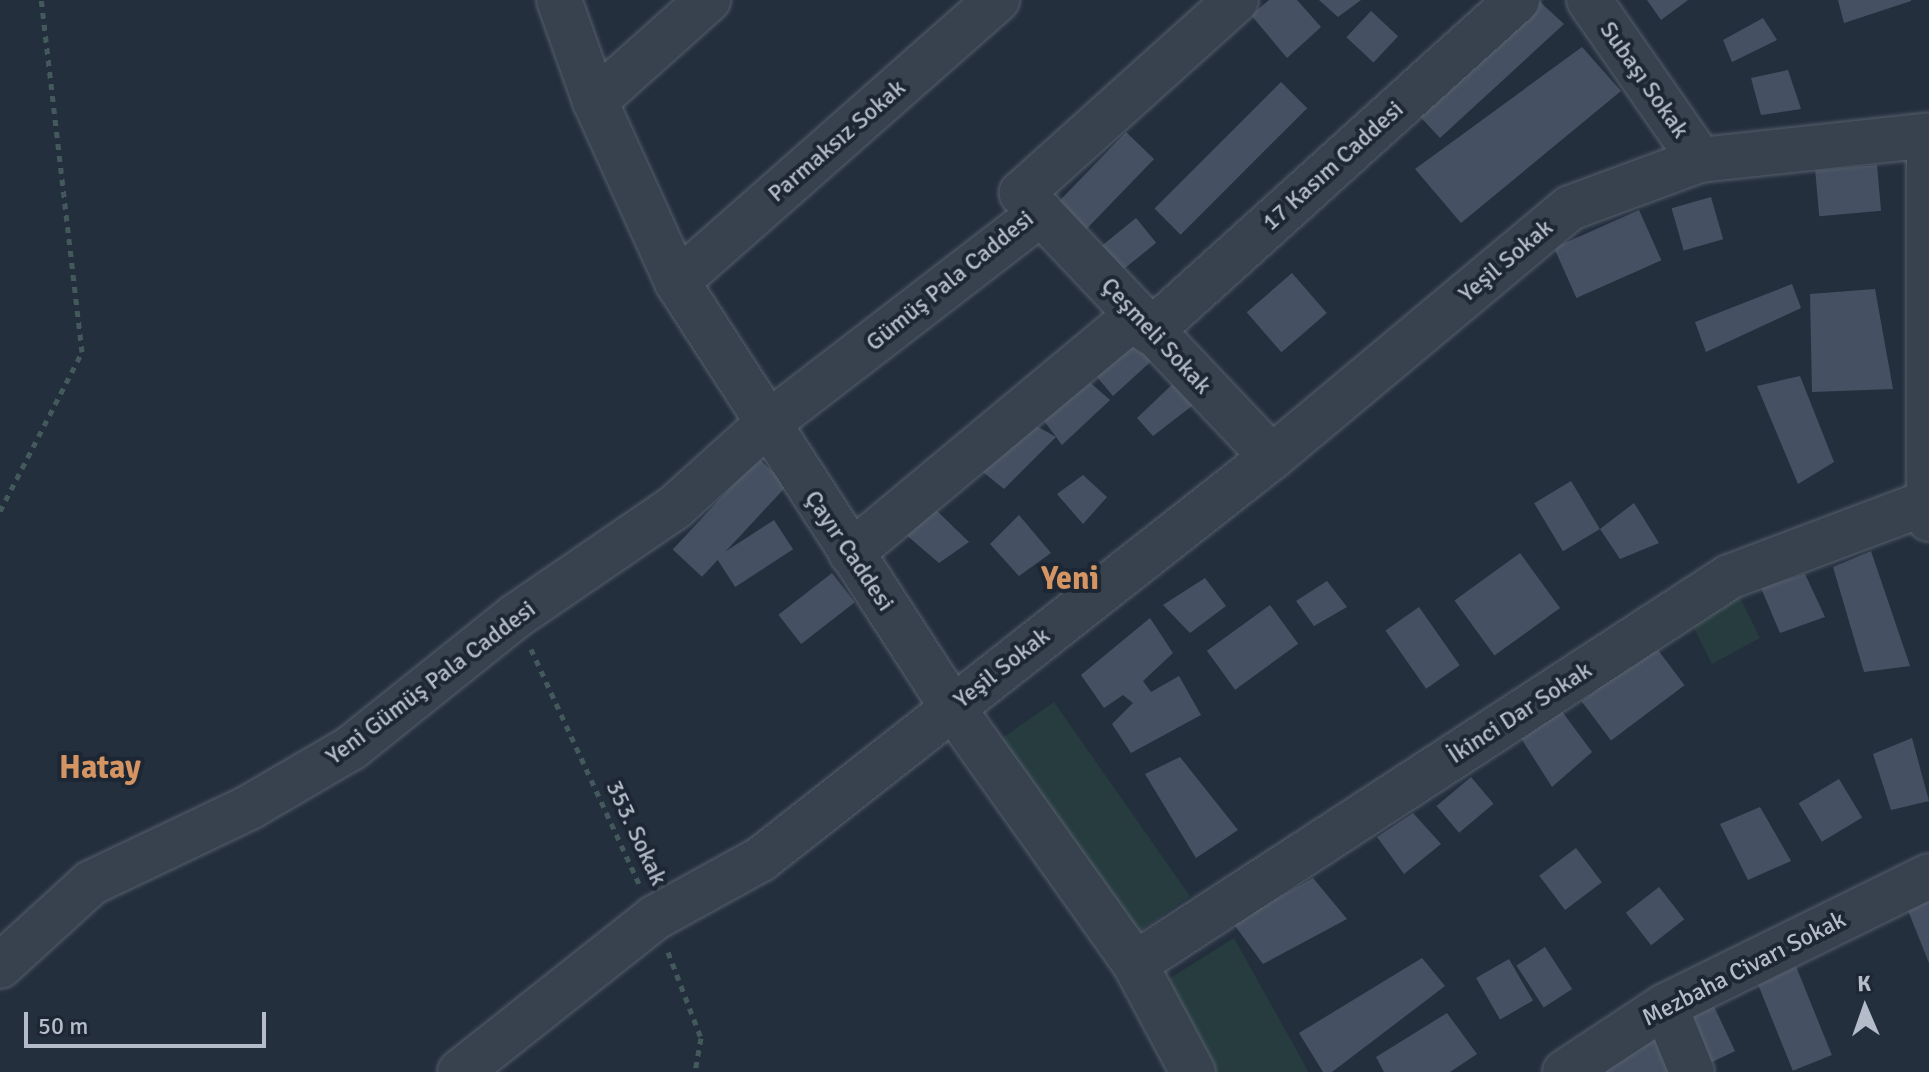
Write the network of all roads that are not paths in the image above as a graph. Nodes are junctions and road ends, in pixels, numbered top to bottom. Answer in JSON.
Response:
{"nodes":[{"id":1,"x":559,"y":0,"type":"edge"},
{"id":2,"x":708,"y":0,"type":"edge"},
{"id":3,"x":997,"y":0,"type":"edge"},
{"id":4,"x":1236,"y":0,"type":"edge"},
{"id":5,"x":1517,"y":0,"type":"edge"},
{"id":6,"x":1589,"y":0,"type":"edge"},
{"id":7,"x":595,"y":101,"type":"junction"},
{"id":8,"x":1929,"y":135,"type":"edge"},
{"id":9,"x":1929,"y":151,"type":"edge"},
{"id":10,"x":1700,"y":160,"type":"junction"},
{"id":11,"x":1041,"y":213,"type":"junction"},
{"id":12,"x":677,"y":282,"type":"junction"},
{"id":13,"x":1145,"y":326,"type":"junction"},
{"id":14,"x":766,"y":425,"type":"junction"},
{"id":15,"x":1272,"y":457,"type":"junction"},
{"id":16,"x":1928,"y":508,"type":"edge"},
{"id":17,"x":851,"y":553,"type":"junction"},
{"id":18,"x":952,"y":707,"type":"junction"},
{"id":19,"x":1929,"y":876,"type":"edge"},
{"id":20,"x":1135,"y":964,"type":"junction"},
{"id":21,"x":0,"y":966,"type":"edge"},
{"id":22,"x":1665,"y":1006,"type":"junction"},
{"id":23,"x":460,"y":1072,"type":"edge"},
{"id":24,"x":1193,"y":1072,"type":"edge"},
{"id":25,"x":1565,"y":1072,"type":"edge"},
{"id":26,"x":1692,"y":1072,"type":"edge"}],
"edges":[{"from":1,"to":7,"type":"street","name":"Çayır Caddesi"},
{"from":2,"to":7,"type":"street"},
{"from":3,"to":12,"type":"street","name":"Parmaksız Sokak"},
{"from":4,"to":11,"type":"street","name":"Gümüş Pala Caddesi"},
{"from":5,"to":13,"type":"street","name":"17 Kasım Caddesi"},
{"from":6,"to":10,"type":"street","name":"Subaşı Sokak"},
{"from":7,"to":12,"type":"street","name":"Çayır Caddesi"},
{"from":8,"to":10,"type":"street","name":"Yeşil Sokak"},
{"from":9,"to":16,"type":"street"},
{"from":10,"to":15,"type":"street","name":"Yeşil Sokak"},
{"from":11,"to":13,"type":"street","name":"Çeşmeli Sokak"},
{"from":11,"to":14,"type":"street","name":"Gümüş Pala Caddesi"},
{"from":12,"to":14,"type":"street","name":"Çayır Caddesi"},
{"from":13,"to":15,"type":"street","name":"Çeşmeli Sokak"},
{"from":13,"to":17,"type":"street","name":"17 Kasım Caddesi"},
{"from":14,"to":17,"type":"street","name":"Çayır Caddesi"},
{"from":14,"to":21,"type":"street","name":"Yeni Gümüş Pala Caddesi"},
{"from":15,"to":18,"type":"street","name":"Yeşil Sokak"},
{"from":16,"to":20,"type":"street","name":"İkinci Dar Sokak"},
{"from":17,"to":18,"type":"street","name":"Çayır Caddesi"},
{"from":18,"to":20,"type":"street","name":"Çayır Caddesi"},
{"from":18,"to":23,"type":"street","name":"Yeşil Sokak"},
{"from":19,"to":22,"type":"street","name":"Mezbaha Civarı Sokak"},
{"from":20,"to":24,"type":"street","name":"Çayır Caddesi"},
{"from":22,"to":25,"type":"street","name":"Mezbaha Civarı Sokak"},
{"from":22,"to":26,"type":"street"}]}
